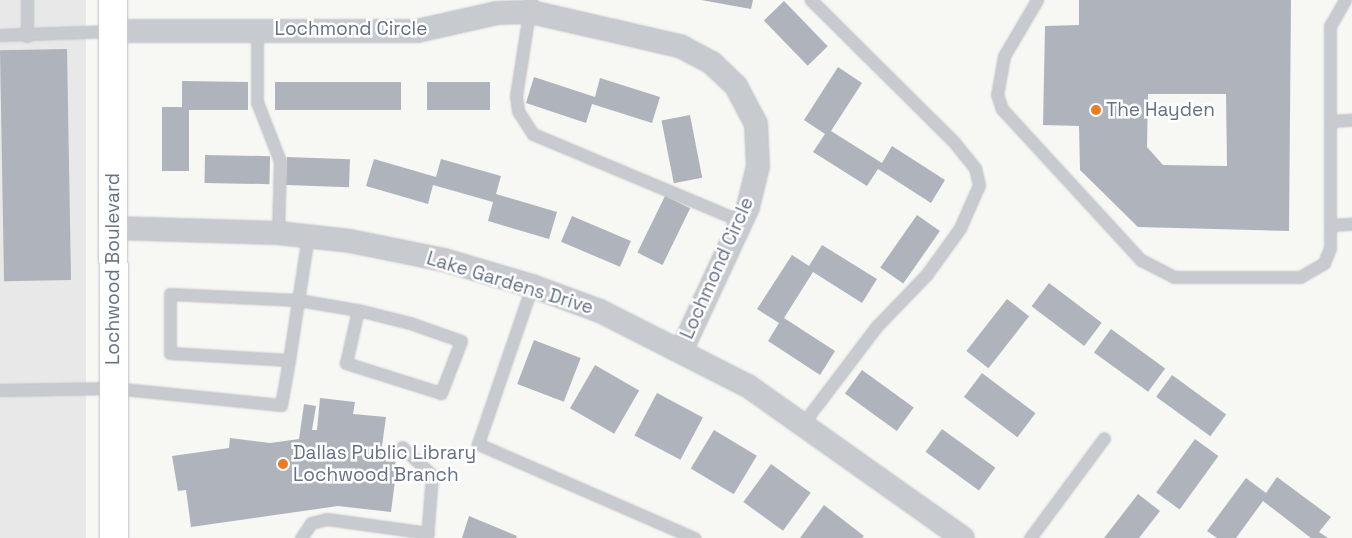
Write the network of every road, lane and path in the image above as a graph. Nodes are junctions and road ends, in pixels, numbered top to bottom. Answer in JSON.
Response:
{"nodes":[{"id":1,"x":27,"y":0,"type":"edge"},
{"id":2,"x":113,"y":0,"type":"edge"},
{"id":3,"x":812,"y":0,"type":"edge"},
{"id":4,"x":1037,"y":0,"type":"edge"},
{"id":5,"x":1344,"y":0,"type":"edge"},
{"id":6,"x":531,"y":6,"type":"edge"},
{"id":7,"x":257,"y":29,"type":"junction"},
{"id":8,"x":113,"y":31,"type":"junction"},
{"id":9,"x":0,"y":35,"type":"edge"},
{"id":10,"x":27,"y":36,"type":"junction"},
{"id":11,"x":1352,"y":120,"type":"edge"},
{"id":12,"x":1330,"y":121,"type":"junction"},
{"id":13,"x":742,"y":221,"type":"junction"},
{"id":14,"x":1352,"y":224,"type":"edge"},
{"id":15,"x":1330,"y":225,"type":"junction"},
{"id":16,"x":113,"y":228,"type":"junction"},
{"id":17,"x":278,"y":233,"type":"junction"},
{"id":18,"x":308,"y":236,"type":"junction"},
{"id":19,"x":532,"y":286,"type":"junction"},
{"id":20,"x":298,"y":300,"type":"junction"},
{"id":21,"x":358,"y":310,"type":"junction"},
{"id":22,"x":682,"y":349,"type":"junction"},
{"id":23,"x":289,"y":360,"type":"junction"},
{"id":24,"x":113,"y":388,"type":"junction"},
{"id":25,"x":0,"y":390,"type":"edge"},
{"id":26,"x":804,"y":422,"type":"junction"},
{"id":27,"x":1104,"y":438,"type":"dead end"},
{"id":28,"x":402,"y":447,"type":"dead end"},
{"id":29,"x":427,"y":535,"type":"edge"},
{"id":30,"x":114,"y":538,"type":"edge"},
{"id":31,"x":301,"y":538,"type":"edge"},
{"id":32,"x":694,"y":538,"type":"edge"},
{"id":33,"x":963,"y":538,"type":"edge"},
{"id":34,"x":1030,"y":538,"type":"edge"}],
"edges":[{"from":1,"to":10,"type":"lane"},
{"from":2,"to":8,"type":"street","name":"Lochwood Boulevard"},
{"from":3,"to":26,"type":"lane"},
{"from":4,"to":15,"type":"lane"},
{"from":5,"to":12,"type":"lane"},
{"from":6,"to":7,"type":"street","name":"Lochmond Circle"},
{"from":6,"to":13,"type":"lane"},
{"from":6,"to":13,"type":"street","name":"Lochmond Circle"},
{"from":7,"to":8,"type":"street","name":"Lochmond Circle"},
{"from":7,"to":17,"type":"lane"},
{"from":8,"to":10,"type":"lane"},
{"from":8,"to":16,"type":"street","name":"Lochwood Boulevard"},
{"from":9,"to":10,"type":"lane"},
{"from":11,"to":12,"type":"lane"},
{"from":12,"to":15,"type":"lane"},
{"from":13,"to":22,"type":"street","name":"Lochmond Circle"},
{"from":14,"to":15,"type":"lane"},
{"from":16,"to":17,"type":"street","name":"Lake Gardens Drive"},
{"from":16,"to":24,"type":"street","name":"Lochwood Boulevard"},
{"from":17,"to":18,"type":"street","name":"Lake Gardens Drive"},
{"from":18,"to":19,"type":"street","name":"Lake Gardens Drive"},
{"from":18,"to":20,"type":"lane"},
{"from":19,"to":22,"type":"street","name":"Lake Gardens Drive"},
{"from":19,"to":32,"type":"lane"},
{"from":20,"to":21,"type":"lane"},
{"from":20,"to":23,"type":"lane"},
{"from":20,"to":23,"type":"lane"},
{"from":21,"to":21,"type":"lane"},
{"from":22,"to":26,"type":"street","name":"Lake Gardens Drive"},
{"from":23,"to":24,"type":"lane"},
{"from":24,"to":25,"type":"lane"},
{"from":24,"to":30,"type":"street","name":"Lochwood Boulevard"},
{"from":26,"to":33,"type":"street","name":"Lake Gardens Drive"},
{"from":27,"to":34,"type":"lane"},
{"from":28,"to":29,"type":"lane"},
{"from":29,"to":31,"type":"lane"}]}
